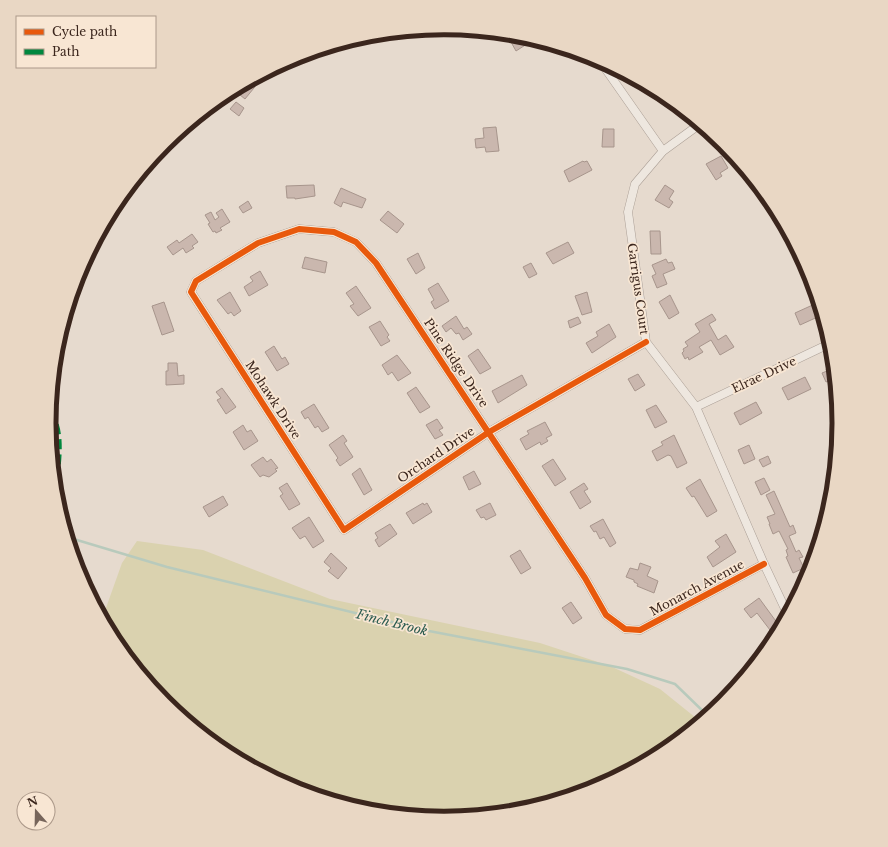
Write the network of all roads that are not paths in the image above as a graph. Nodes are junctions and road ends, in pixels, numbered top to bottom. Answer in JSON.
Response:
{"nodes":[{"id":1,"x":607,"y":71,"type":"edge"},
{"id":2,"x":696,"y":127,"type":"edge"},
{"id":3,"x":663,"y":151,"type":"junction"},
{"id":4,"x":196,"y":281,"type":"joint"},
{"id":5,"x":646,"y":342,"type":"junction"},
{"id":6,"x":825,"y":346,"type":"edge"},
{"id":7,"x":696,"y":407,"type":"junction"},
{"id":8,"x":489,"y":432,"type":"junction"},
{"id":9,"x":344,"y":530,"type":"joint"},
{"id":10,"x":764,"y":564,"type":"junction"},
{"id":11,"x":785,"y":608,"type":"edge"},
{"id":12,"x":640,"y":630,"type":"joint"}],
"edges":[{"from":1,"to":3,"type":"street"},
{"from":2,"to":3,"type":"street","name":"Garrigus Court"},
{"from":3,"to":5,"type":"street","name":"Garrigus Court"},
{"from":4,"to":8,"type":"street","name":"Pine Ridge Drive"},
{"from":4,"to":9,"type":"street","name":"Mohawk Drive"},
{"from":5,"to":7,"type":"street","name":"Garrigus Court"},
{"from":5,"to":8,"type":"street","name":"Orchard Drive"},
{"from":6,"to":7,"type":"street","name":"Elrae Drive"},
{"from":7,"to":10,"type":"street","name":"Garrigus Court"},
{"from":8,"to":9,"type":"street","name":"Orchard Drive"},
{"from":8,"to":12,"type":"street","name":"Pine Ridge Drive"},
{"from":10,"to":11,"type":"street","name":"Garrigus Court"},
{"from":10,"to":12,"type":"street","name":"Monarch Avenue"}]}
